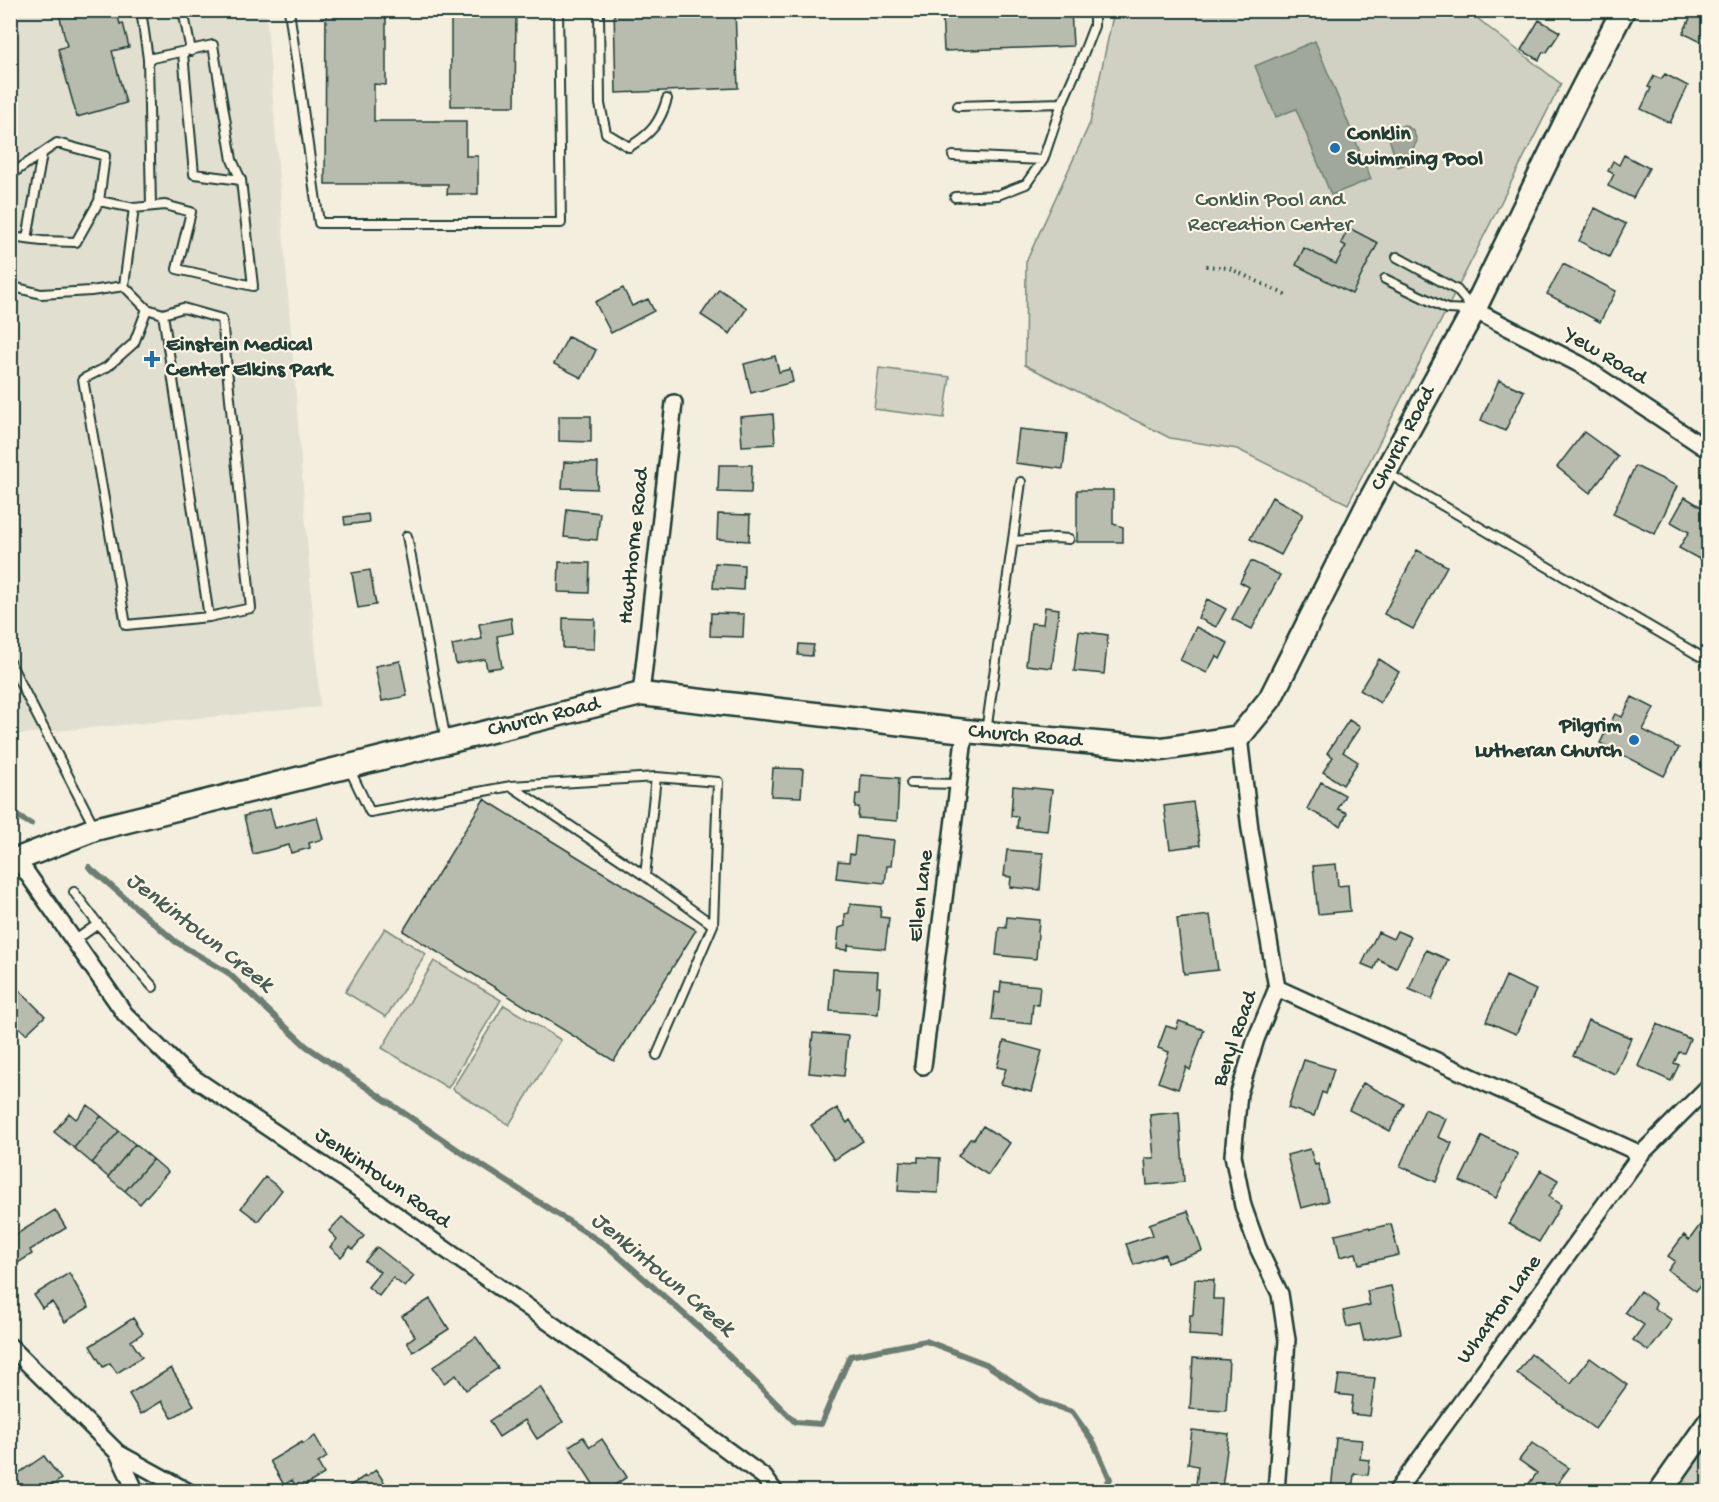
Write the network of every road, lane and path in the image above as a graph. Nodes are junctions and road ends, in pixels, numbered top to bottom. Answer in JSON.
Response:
{"nodes":[{"id":1,"x":141,"y":10,"type":"edge"},
{"id":2,"x":183,"y":10,"type":"edge"},
{"id":3,"x":289,"y":10,"type":"edge"},
{"id":4,"x":558,"y":10,"type":"edge"},
{"id":5,"x":599,"y":10,"type":"edge"},
{"id":6,"x":1094,"y":10,"type":"edge"},
{"id":7,"x":1623,"y":10,"type":"edge"},
{"id":8,"x":187,"y":52,"type":"junction"},
{"id":9,"x":148,"y":59,"type":"junction"},
{"id":10,"x":667,"y":99,"type":"dead end"},
{"id":11,"x":1062,"y":102,"type":"junction"},
{"id":12,"x":958,"y":106,"type":"dead end"},
{"id":13,"x":42,"y":154,"type":"junction"},
{"id":14,"x":953,"y":156,"type":"dead end"},
{"id":15,"x":1043,"y":160,"type":"junction"},
{"id":16,"x":10,"y":175,"type":"edge"},
{"id":17,"x":241,"y":180,"type":"junction"},
{"id":18,"x":955,"y":197,"type":"dead end"},
{"id":19,"x":99,"y":201,"type":"junction"},
{"id":20,"x":151,"y":206,"type":"junction"},
{"id":21,"x":134,"y":208,"type":"junction"},
{"id":22,"x":10,"y":237,"type":"edge"},
{"id":23,"x":27,"y":239,"type":"junction"},
{"id":24,"x":1397,"y":257,"type":"dead end"},
{"id":25,"x":1206,"y":266,"type":"dead end"},
{"id":26,"x":1385,"y":279,"type":"dead end"},
{"id":27,"x":10,"y":286,"type":"edge"},
{"id":28,"x":124,"y":286,"type":"junction"},
{"id":29,"x":1286,"y":295,"type":"dead end"},
{"id":30,"x":147,"y":309,"type":"junction"},
{"id":31,"x":1474,"y":310,"type":"junction"},
{"id":32,"x":163,"y":314,"type":"junction"},
{"id":33,"x":674,"y":403,"type":"dead end"},
{"id":34,"x":1708,"y":450,"type":"edge"},
{"id":35,"x":1385,"y":472,"type":"junction"},
{"id":36,"x":1021,"y":482,"type":"dead end"},
{"id":37,"x":408,"y":536,"type":"dead end"},
{"id":38,"x":1069,"y":539,"type":"dead end"},
{"id":39,"x":1013,"y":541,"type":"junction"},
{"id":40,"x":209,"y":617,"type":"junction"},
{"id":41,"x":1700,"y":656,"type":"dead end"},
{"id":42,"x":10,"y":663,"type":"edge"},
{"id":43,"x":641,"y":694,"type":"junction"},
{"id":44,"x":975,"y":732,"type":"junction"},
{"id":45,"x":1239,"y":737,"type":"junction"},
{"id":46,"x":447,"y":742,"type":"junction"},
{"id":47,"x":349,"y":766,"type":"junction"},
{"id":48,"x":656,"y":777,"type":"junction"},
{"id":49,"x":911,"y":783,"type":"dead end"},
{"id":50,"x":958,"y":784,"type":"junction"},
{"id":51,"x":511,"y":786,"type":"junction"},
{"id":52,"x":95,"y":829,"type":"junction"},
{"id":53,"x":13,"y":859,"type":"edge"},
{"id":54,"x":645,"y":876,"type":"junction"},
{"id":55,"x":74,"y":892,"type":"dead end"},
{"id":56,"x":99,"y":924,"type":"junction"},
{"id":57,"x":713,"y":925,"type":"junction"},
{"id":58,"x":74,"y":941,"type":"junction"},
{"id":59,"x":153,"y":987,"type":"dead end"},
{"id":60,"x":1277,"y":988,"type":"junction"},
{"id":61,"x":657,"y":1055,"type":"dead end"},
{"id":62,"x":923,"y":1065,"type":"dead end"},
{"id":63,"x":1708,"y":1087,"type":"edge"},
{"id":64,"x":1641,"y":1154,"type":"junction"},
{"id":65,"x":10,"y":1346,"type":"edge"},
{"id":66,"x":1708,"y":1424,"type":"edge"},
{"id":67,"x":118,"y":1453,"type":"junction"},
{"id":68,"x":136,"y":1491,"type":"edge"},
{"id":69,"x":189,"y":1491,"type":"edge"},
{"id":70,"x":775,"y":1491,"type":"edge"},
{"id":71,"x":1276,"y":1491,"type":"edge"},
{"id":72,"x":1396,"y":1491,"type":"edge"},
{"id":73,"x":1660,"y":1491,"type":"edge"}],
"edges":[{"from":1,"to":9,"type":"lane"},
{"from":2,"to":8,"type":"lane"},
{"from":3,"to":4,"type":"lane"},
{"from":5,"to":10,"type":"lane"},
{"from":6,"to":11,"type":"lane"},
{"from":7,"to":31,"type":"street","name":"Church Road"},
{"from":8,"to":9,"type":"lane"},
{"from":8,"to":17,"type":"lane"},
{"from":8,"to":17,"type":"lane"},
{"from":9,"to":20,"type":"lane"},
{"from":11,"to":12,"type":"lane"},
{"from":11,"to":15,"type":"lane"},
{"from":13,"to":16,"type":"lane"},
{"from":13,"to":19,"type":"lane"},
{"from":13,"to":23,"type":"lane"},
{"from":14,"to":15,"type":"lane"},
{"from":15,"to":18,"type":"lane"},
{"from":17,"to":20,"type":"lane"},
{"from":19,"to":21,"type":"lane"},
{"from":19,"to":23,"type":"lane"},
{"from":20,"to":21,"type":"lane"},
{"from":21,"to":28,"type":"lane"},
{"from":22,"to":23,"type":"lane"},
{"from":24,"to":31,"type":"lane"},
{"from":25,"to":29,"type":"path"},
{"from":26,"to":31,"type":"lane"},
{"from":27,"to":28,"type":"lane"},
{"from":28,"to":30,"type":"lane"},
{"from":30,"to":32,"type":"lane"},
{"from":30,"to":40,"type":"lane"},
{"from":31,"to":34,"type":"street","name":"Yew Road"},
{"from":31,"to":35,"type":"street","name":"Church Road"},
{"from":32,"to":40,"type":"lane"},
{"from":32,"to":40,"type":"lane"},
{"from":33,"to":43,"type":"street","name":"Hawthorne Road"},
{"from":35,"to":41,"type":"lane"},
{"from":35,"to":45,"type":"street","name":"Church Road"},
{"from":36,"to":39,"type":"lane"},
{"from":37,"to":46,"type":"lane"},
{"from":38,"to":39,"type":"lane"},
{"from":39,"to":44,"type":"lane"},
{"from":42,"to":52,"type":"lane"},
{"from":43,"to":44,"type":"street","name":"Church Road"},
{"from":43,"to":46,"type":"street","name":"Church Road"},
{"from":44,"to":45,"type":"street","name":"Church Road"},
{"from":44,"to":50,"type":"street","name":"Ellen Lane"},
{"from":45,"to":60,"type":"street","name":"Beryl Road"},
{"from":46,"to":47,"type":"street","name":"Church Road"},
{"from":47,"to":51,"type":"lane"},
{"from":47,"to":52,"type":"street","name":"Church Road"},
{"from":48,"to":51,"type":"lane"},
{"from":48,"to":54,"type":"lane"},
{"from":48,"to":57,"type":"lane"},
{"from":49,"to":50,"type":"lane"},
{"from":50,"to":62,"type":"street","name":"Ellen Lane"},
{"from":51,"to":54,"type":"lane"},
{"from":52,"to":53,"type":"street","name":"Church Road"},
{"from":53,"to":58,"type":"street","name":"Jenkintown Road"},
{"from":54,"to":57,"type":"lane"},
{"from":55,"to":56,"type":"lane"},
{"from":56,"to":58,"type":"lane"},
{"from":56,"to":59,"type":"lane"},
{"from":57,"to":61,"type":"lane"},
{"from":58,"to":70,"type":"street","name":"Jenkintown Road"},
{"from":60,"to":64,"type":"street"},
{"from":60,"to":71,"type":"street","name":"Beryl Road"},
{"from":63,"to":64,"type":"street","name":"Wharton Lane"},
{"from":64,"to":72,"type":"street","name":"Wharton Lane"},
{"from":65,"to":67,"type":"street"},
{"from":66,"to":73,"type":"street"},
{"from":67,"to":68,"type":"street"},
{"from":67,"to":69,"type":"street"}]}
